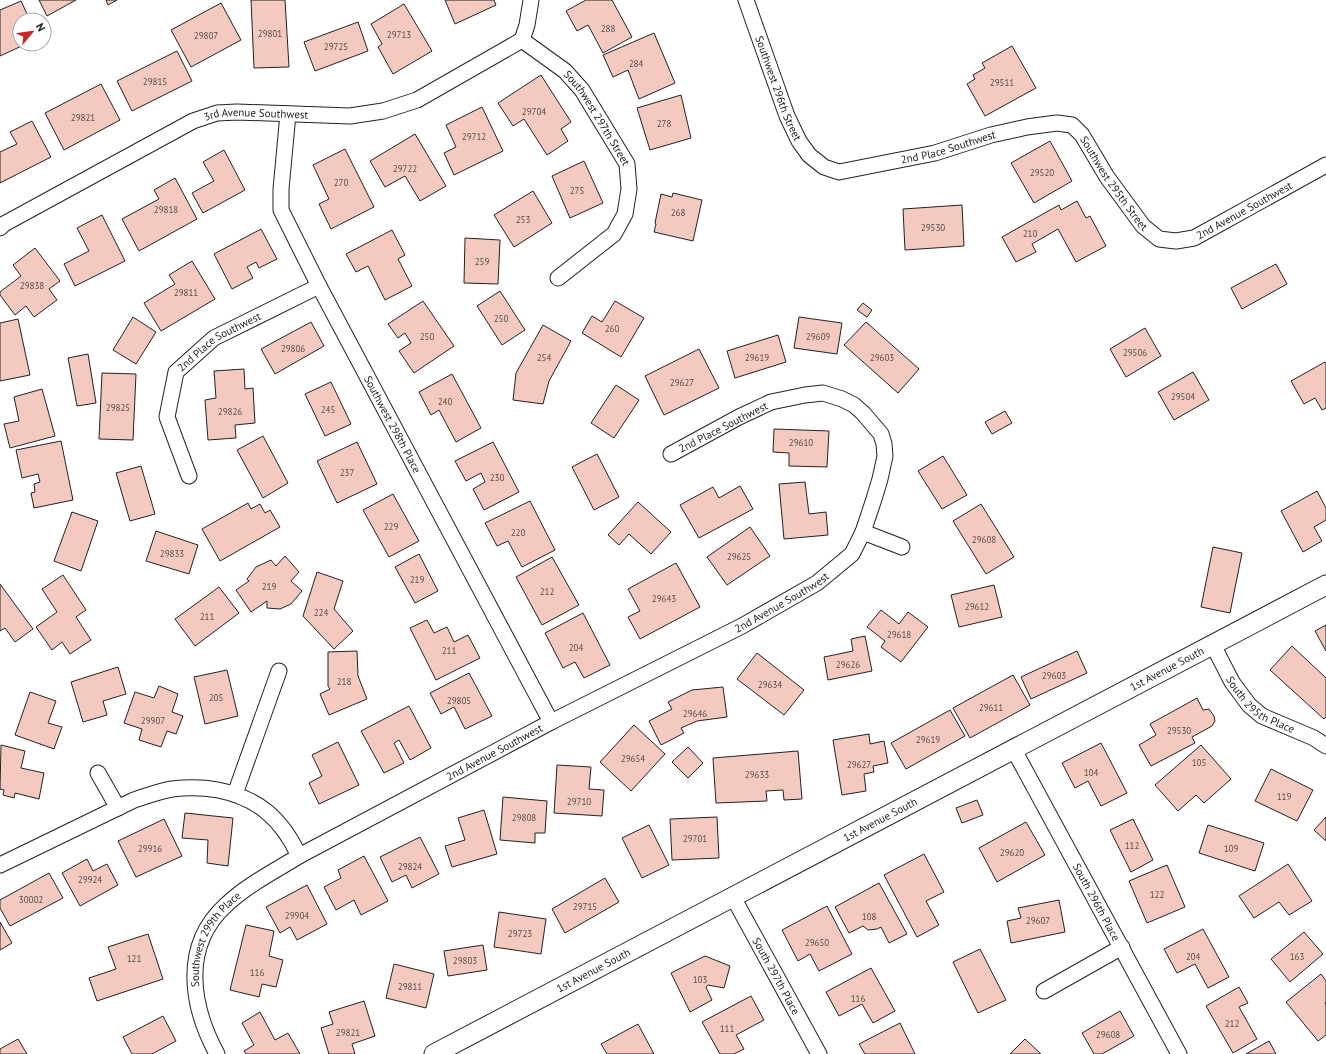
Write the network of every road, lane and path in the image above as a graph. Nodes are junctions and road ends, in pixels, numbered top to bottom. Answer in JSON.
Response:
{"nodes":[{"id":1,"x":530,"y":0,"type":"edge"},
{"id":2,"x":746,"y":0,"type":"edge"},
{"id":3,"x":522,"y":40,"type":"junction"},
{"id":4,"x":288,"y":114,"type":"junction"},
{"id":5,"x":1072,"y":125,"type":"joint"},
{"id":6,"x":1326,"y":165,"type":"edge"},
{"id":7,"x":824,"y":167,"type":"joint"},
{"id":8,"x":0,"y":228,"type":"edge"},
{"id":9,"x":1159,"y":239,"type":"joint"},
{"id":10,"x":558,"y":278,"type":"dead end"},
{"id":11,"x":319,"y":286,"type":"junction"},
{"id":12,"x":881,"y":434,"type":"joint"},
{"id":13,"x":671,"y":454,"type":"dead end"},
{"id":14,"x":189,"y":476,"type":"dead end"},
{"id":15,"x":863,"y":532,"type":"junction"},
{"id":16,"x":902,"y":547,"type":"dead end"},
{"id":17,"x":1326,"y":585,"type":"edge"},
{"id":18,"x":1213,"y":645,"type":"junction"},
{"id":19,"x":278,"y":671,"type":"dead end"},
{"id":20,"x":551,"y":722,"type":"junction"},
{"id":21,"x":1326,"y":746,"type":"edge"},
{"id":22,"x":1014,"y":750,"type":"junction"},
{"id":23,"x":98,"y":773,"type":"dead end"},
{"id":24,"x":235,"y":794,"type":"junction"},
{"id":25,"x":118,"y":808,"type":"junction"},
{"id":26,"x":299,"y":856,"type":"junction"},
{"id":27,"x":0,"y":864,"type":"edge"},
{"id":28,"x":734,"y":897,"type":"junction"},
{"id":29,"x":1122,"y":947,"type":"junction"},
{"id":30,"x":1044,"y":991,"type":"dead end"},
{"id":31,"x":217,"y":1054,"type":"edge"},
{"id":32,"x":434,"y":1054,"type":"edge"},
{"id":33,"x":819,"y":1054,"type":"edge"},
{"id":34,"x":1179,"y":1054,"type":"edge"}],
"edges":[{"from":1,"to":3,"type":"street"},
{"from":2,"to":7,"type":"street","name":"Southwest 296th Street"},
{"from":3,"to":4,"type":"street","name":"3rd Avenue Southwest"},
{"from":3,"to":10,"type":"street","name":"Southwest 297th Street"},
{"from":4,"to":8,"type":"street","name":"3rd Avenue Southwest"},
{"from":4,"to":11,"type":"street","name":"Southwest 298th Place"},
{"from":5,"to":7,"type":"street","name":"2nd Place Southwest"},
{"from":5,"to":9,"type":"street","name":"Southwest 295th Street"},
{"from":6,"to":9,"type":"street","name":"2nd Avenue Southwest"},
{"from":11,"to":14,"type":"street","name":"2nd Place Southwest"},
{"from":11,"to":20,"type":"street","name":"Southwest 298th Place"},
{"from":12,"to":13,"type":"street","name":"2nd Place Southwest"},
{"from":12,"to":15,"type":"street","name":"2nd Avenue Southwest"},
{"from":15,"to":16,"type":"street"},
{"from":15,"to":20,"type":"street","name":"2nd Avenue Southwest"},
{"from":17,"to":18,"type":"street","name":"1st Avenue South"},
{"from":18,"to":21,"type":"street","name":"South 295th Place"},
{"from":18,"to":22,"type":"street","name":"1st Avenue South"},
{"from":19,"to":24,"type":"street"},
{"from":20,"to":26,"type":"street","name":"2nd Avenue Southwest"},
{"from":22,"to":28,"type":"street","name":"1st Avenue South"},
{"from":22,"to":29,"type":"street","name":"South 296th Place"},
{"from":23,"to":25,"type":"street"},
{"from":24,"to":25,"type":"street"},
{"from":24,"to":26,"type":"street"},
{"from":25,"to":27,"type":"street"},
{"from":26,"to":31,"type":"street","name":"Southwest 299th Place"},
{"from":28,"to":32,"type":"street","name":"1st Avenue South"},
{"from":28,"to":33,"type":"street","name":"South 297th Place"},
{"from":29,"to":30,"type":"street"},
{"from":29,"to":34,"type":"street","name":"South 296th Place"}]}
